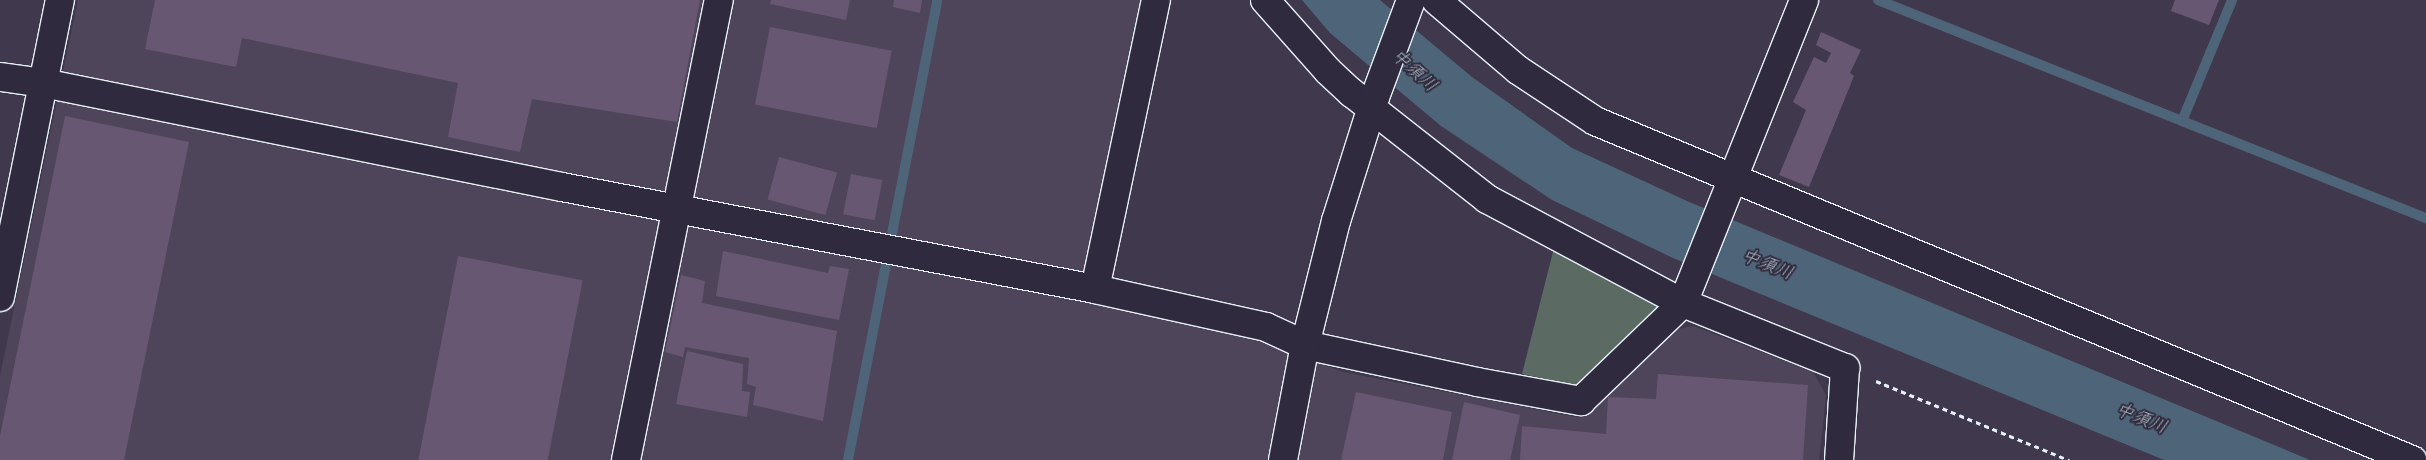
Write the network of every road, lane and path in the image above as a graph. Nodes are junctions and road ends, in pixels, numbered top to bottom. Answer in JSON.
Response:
{"nodes":[{"id":1,"x":60,"y":0,"type":"edge"},
{"id":2,"x":720,"y":0,"type":"edge"},
{"id":3,"x":1156,"y":0,"type":"edge"},
{"id":4,"x":1265,"y":0,"type":"edge"},
{"id":5,"x":1412,"y":0,"type":"edge"},
{"id":6,"x":1436,"y":0,"type":"edge"},
{"id":7,"x":1804,"y":0,"type":"edge"},
{"id":8,"x":1,"y":77,"type":"edge"},
{"id":9,"x":43,"y":83,"type":"junction"},
{"id":10,"x":1373,"y":103,"type":"junction"},
{"id":11,"x":1729,"y":189,"type":"junction"},
{"id":12,"x":676,"y":208,"type":"junction"},
{"id":13,"x":1095,"y":289,"type":"junction"},
{"id":14,"x":1686,"y":296,"type":"junction"},
{"id":15,"x":0,"y":297,"type":"edge"},
{"id":16,"x":1306,"y":345,"type":"junction"},
{"id":17,"x":1845,"y":368,"type":"junction"},
{"id":18,"x":626,"y":460,"type":"edge"},
{"id":19,"x":1283,"y":460,"type":"edge"},
{"id":20,"x":1839,"y":460,"type":"edge"},
{"id":21,"x":2070,"y":460,"type":"edge"},
{"id":22,"x":2412,"y":460,"type":"edge"}],
"edges":[{"from":1,"to":9,"type":"street"},
{"from":2,"to":12,"type":"street"},
{"from":3,"to":13,"type":"street"},
{"from":4,"to":10,"type":"street"},
{"from":5,"to":10,"type":"street"},
{"from":6,"to":11,"type":"street"},
{"from":7,"to":11,"type":"street"},
{"from":8,"to":9,"type":"street"},
{"from":9,"to":12,"type":"street"},
{"from":9,"to":15,"type":"street"},
{"from":10,"to":14,"type":"street"},
{"from":10,"to":16,"type":"street"},
{"from":11,"to":14,"type":"street"},
{"from":11,"to":22,"type":"street"},
{"from":12,"to":13,"type":"street"},
{"from":12,"to":18,"type":"street"},
{"from":13,"to":16,"type":"street"},
{"from":14,"to":16,"type":"street"},
{"from":14,"to":17,"type":"street"},
{"from":16,"to":19,"type":"street"},
{"from":17,"to":20,"type":"street"},
{"from":17,"to":21,"type":"path"}]}
